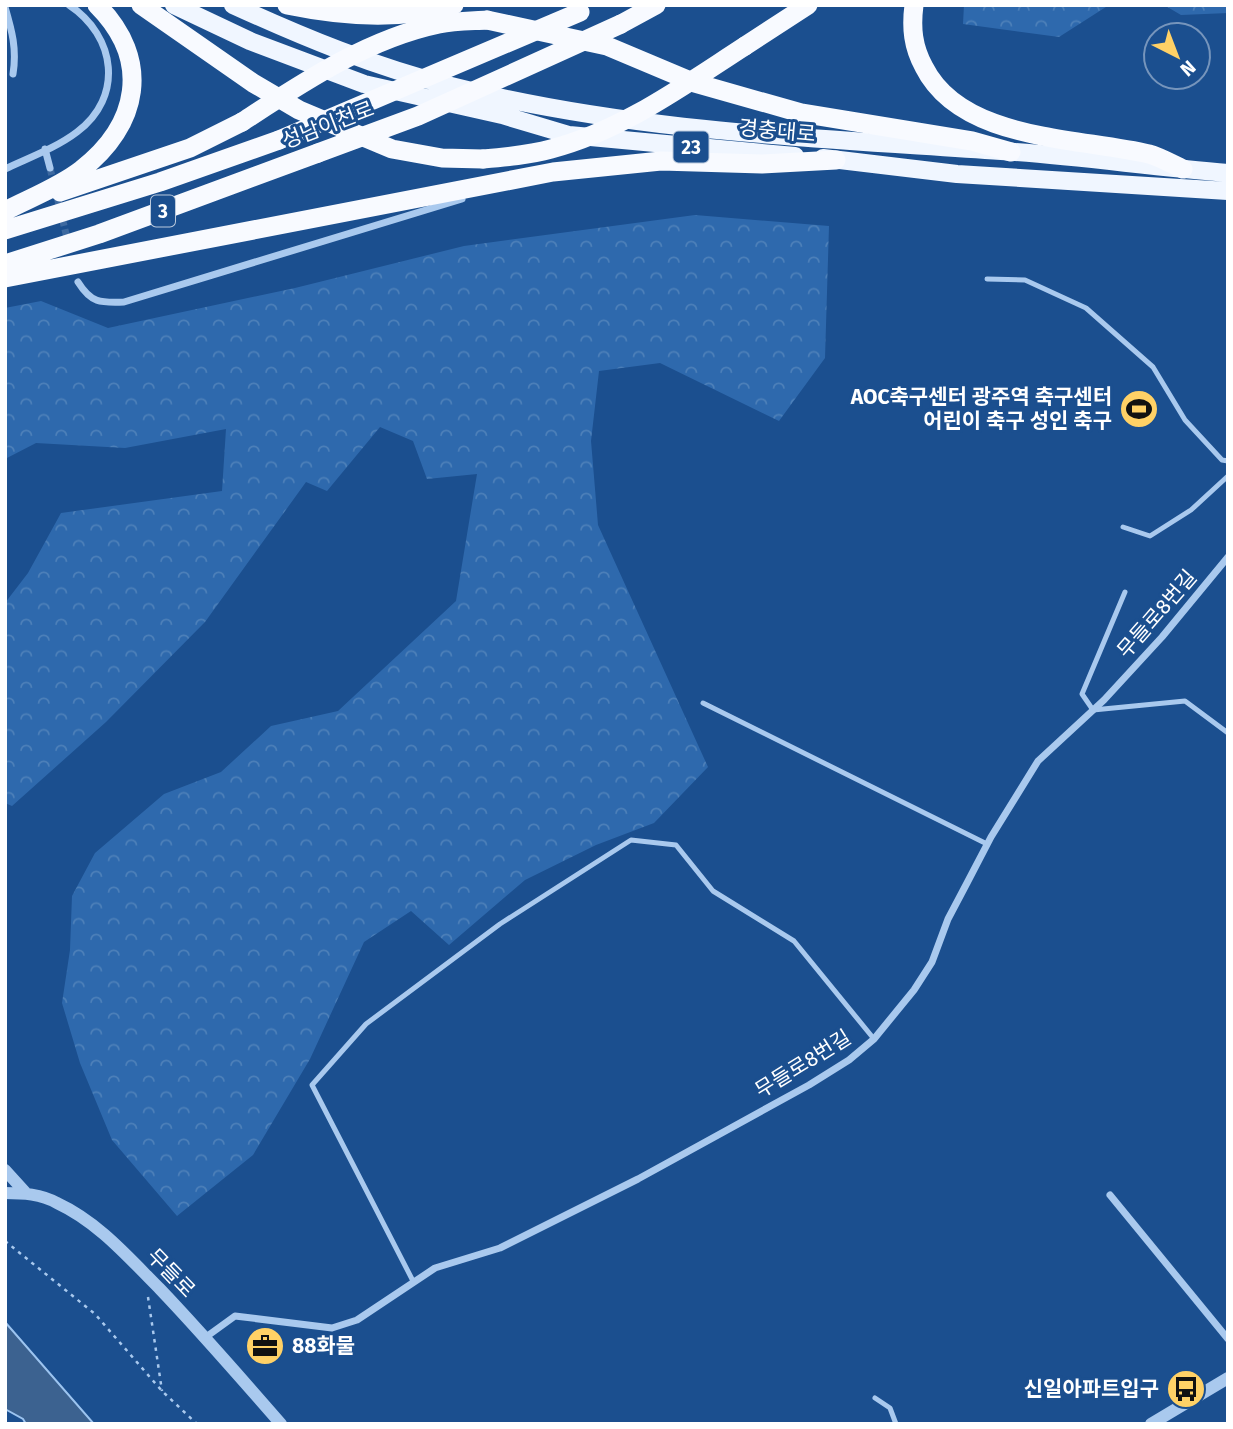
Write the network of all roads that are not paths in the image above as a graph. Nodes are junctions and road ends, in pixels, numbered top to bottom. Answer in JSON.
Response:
{"nodes":[{"id":1,"x":69,"y":5,"type":"edge"},
{"id":2,"x":97,"y":5,"type":"edge"},
{"id":3,"x":141,"y":5,"type":"edge"},
{"id":4,"x":174,"y":5,"type":"edge"},
{"id":5,"x":233,"y":5,"type":"edge"},
{"id":6,"x":287,"y":5,"type":"edge"},
{"id":7,"x":454,"y":5,"type":"edge"},
{"id":8,"x":656,"y":5,"type":"edge"},
{"id":9,"x":808,"y":5,"type":"edge"},
{"id":10,"x":914,"y":5,"type":"edge"},
{"id":11,"x":5,"y":7,"type":"edge"},
{"id":12,"x":586,"y":8,"type":"edge"},
{"id":13,"x":13,"y":74,"type":"dead end"},
{"id":14,"x":45,"y":149,"type":"junction"},
{"id":15,"x":1011,"y":152,"type":"junction"},
{"id":16,"x":836,"y":160,"type":"junction"},
{"id":17,"x":50,"y":168,"type":"tunnel mouth"},
{"id":18,"x":5,"y":169,"type":"edge"},
{"id":19,"x":1183,"y":169,"type":"junction"},
{"id":20,"x":553,"y":172,"type":"junction"},
{"id":21,"x":1228,"y":173,"type":"edge"},
{"id":22,"x":1228,"y":191,"type":"edge"},
{"id":23,"x":5,"y":211,"type":"edge"},
{"id":24,"x":5,"y":230,"type":"edge"},
{"id":25,"x":5,"y":264,"type":"edge"},
{"id":26,"x":5,"y":278,"type":"edge"},
{"id":27,"x":987,"y":279,"type":"dead end"},
{"id":28,"x":78,"y":282,"type":"dead end"},
{"id":29,"x":1228,"y":461,"type":"edge"},
{"id":30,"x":1228,"y":476,"type":"edge"},
{"id":31,"x":1123,"y":527,"type":"dead end"},
{"id":32,"x":1228,"y":557,"type":"edge"},
{"id":33,"x":1125,"y":592,"type":"dead end"},
{"id":34,"x":703,"y":704,"type":"dead end"},
{"id":35,"x":1093,"y":710,"type":"junction"},
{"id":36,"x":1228,"y":733,"type":"edge"},
{"id":37,"x":987,"y":844,"type":"junction"},
{"id":38,"x":874,"y":1039,"type":"junction"},
{"id":39,"x":5,"y":1170,"type":"edge"},
{"id":40,"x":25,"y":1192,"type":"junction"},
{"id":41,"x":5,"y":1193,"type":"edge"},
{"id":42,"x":1110,"y":1195,"type":"dead end"},
{"id":43,"x":413,"y":1282,"type":"junction"},
{"id":44,"x":205,"y":1337,"type":"junction"},
{"id":45,"x":1228,"y":1339,"type":"edge"},
{"id":46,"x":1228,"y":1378,"type":"edge"},
{"id":47,"x":875,"y":1398,"type":"dead end"},
{"id":48,"x":281,"y":1424,"type":"edge"},
{"id":49,"x":896,"y":1424,"type":"edge"},
{"id":50,"x":1151,"y":1424,"type":"edge"}],
"edges":[{"from":1,"to":14,"type":"street"},
{"from":2,"to":23,"type":"highway"},
{"from":3,"to":9,"type":"highway","bridge":true},
{"from":4,"to":16,"type":"main road","name":"경충대로","number":"23"},
{"from":5,"to":15,"type":"main road","name":"경충대로","number":"23"},
{"from":6,"to":7,"type":"highway"},
{"from":8,"to":25,"type":"highway","name":"성남이천로","number":"3","bridge":true},
{"from":10,"to":19,"type":"highway"},
{"from":11,"to":13,"type":"street"},
{"from":12,"to":24,"type":"highway","name":"성남이천로","number":"3","bridge":true},
{"from":14,"to":17,"type":"street"},
{"from":14,"to":18,"type":"street"},
{"from":15,"to":19,"type":"main road","name":"경충대로","number":"23"},
{"from":15,"to":23,"type":"highway","bridge":true},
{"from":16,"to":20,"type":"highway"},
{"from":16,"to":22,"type":"main road","name":"경충대로","number":"23"},
{"from":19,"to":21,"type":"main road","name":"경충대로","number":"23"},
{"from":20,"to":26,"type":"highway"},
{"from":20,"to":28,"type":"street"},
{"from":27,"to":29,"type":"lane"},
{"from":30,"to":31,"type":"lane"},
{"from":32,"to":35,"type":"street","name":"무들로8번길"},
{"from":33,"to":35,"type":"lane"},
{"from":34,"to":37,"type":"lane"},
{"from":35,"to":36,"type":"lane"},
{"from":35,"to":37,"type":"street","name":"무들로8번길"},
{"from":37,"to":38,"type":"street","name":"무들로8번길"},
{"from":38,"to":43,"type":"street","name":"무들로8번길"},
{"from":38,"to":43,"type":"lane"},
{"from":39,"to":40,"type":"street"},
{"from":40,"to":41,"type":"street","name":"무들로"},
{"from":40,"to":44,"type":"street","name":"무들로"},
{"from":42,"to":45,"type":"street"},
{"from":43,"to":44,"type":"street","name":"무들로8번길"},
{"from":44,"to":48,"type":"street","name":"무들로"},
{"from":46,"to":50,"type":"street"},
{"from":47,"to":49,"type":"lane"}]}
